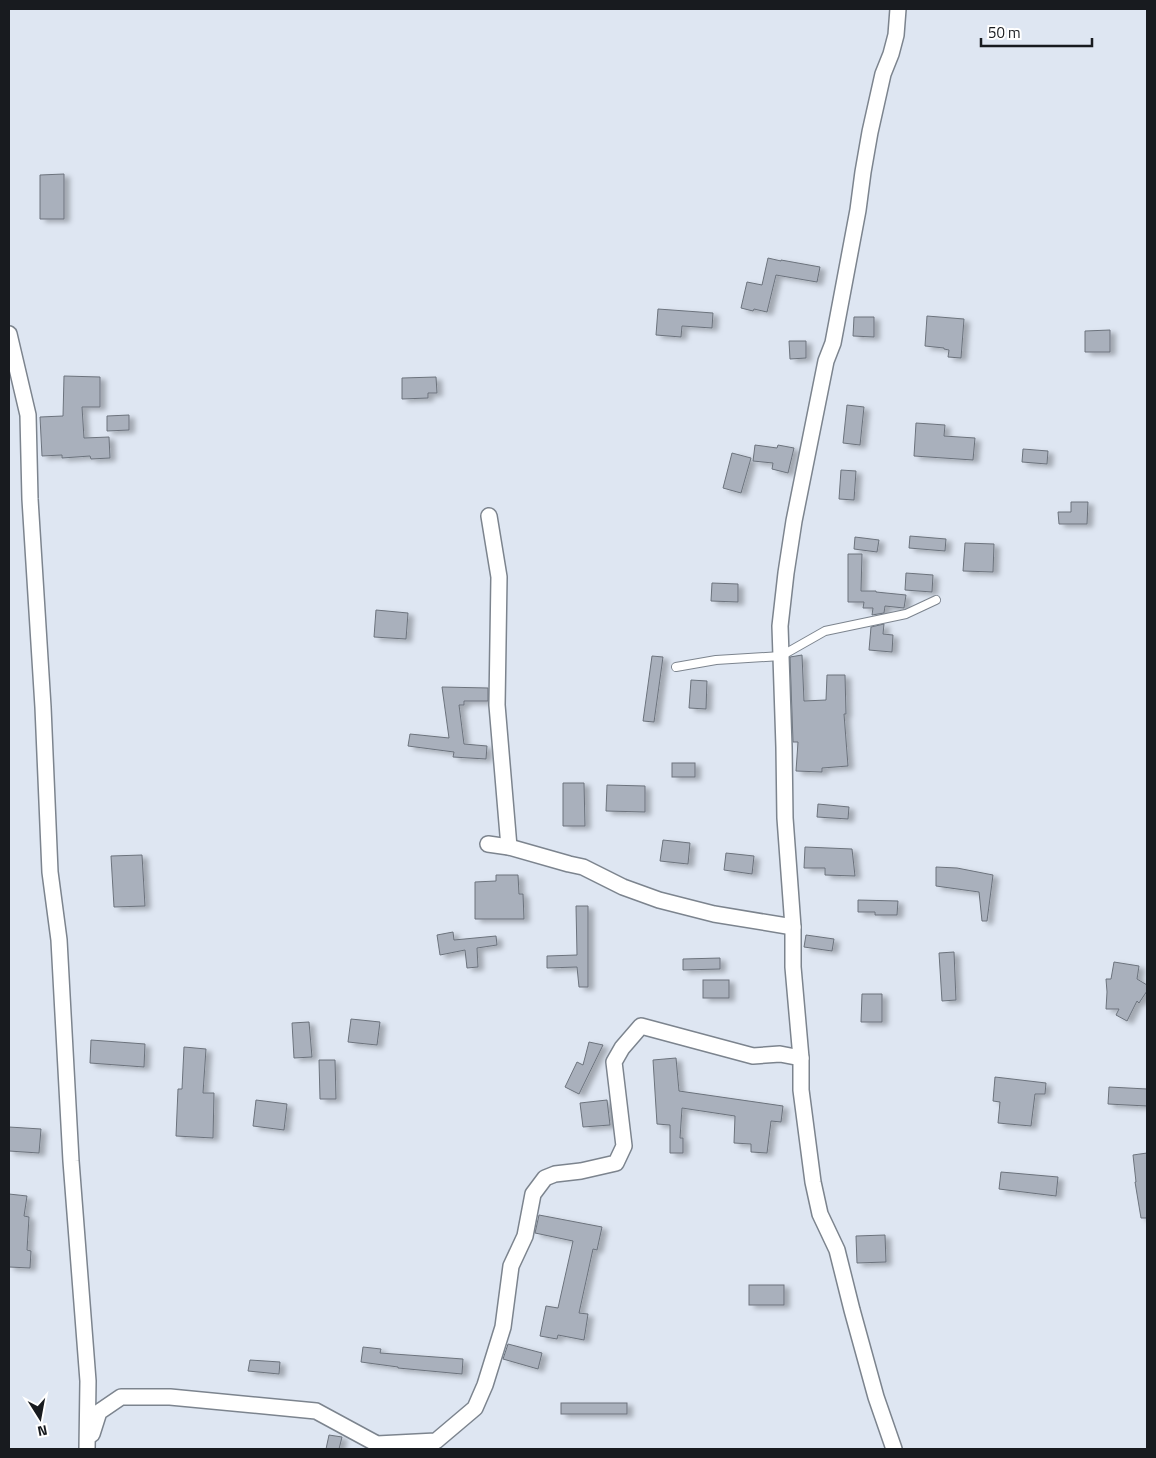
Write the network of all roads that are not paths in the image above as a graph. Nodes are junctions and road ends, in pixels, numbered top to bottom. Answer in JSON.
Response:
{"nodes":[{"id":1,"x":898,"y":9,"type":"edge"},
{"id":2,"x":9,"y":334,"type":"edge"},
{"id":3,"x":489,"y":516,"type":"dead end"},
{"id":4,"x":936,"y":600,"type":"dead end"},
{"id":5,"x":781,"y":656,"type":"junction"},
{"id":6,"x":676,"y":667,"type":"dead end"},
{"id":7,"x":488,"y":844,"type":"dead end"},
{"id":8,"x":509,"y":847,"type":"junction"},
{"id":9,"x":793,"y":927,"type":"junction"},
{"id":10,"x":801,"y":1058,"type":"junction"},
{"id":11,"x":87,"y":1449,"type":"edge"},
{"id":12,"x":894,"y":1449,"type":"edge"}],
"edges":[{"from":1,"to":5,"type":"street"},
{"from":2,"to":11,"type":"street"},
{"from":3,"to":8,"type":"street"},
{"from":4,"to":5,"type":"lane"},
{"from":5,"to":6,"type":"lane"},
{"from":5,"to":9,"type":"street"},
{"from":7,"to":8,"type":"street"},
{"from":8,"to":9,"type":"street"},
{"from":9,"to":10,"type":"street"},
{"from":10,"to":11,"type":"street"},
{"from":10,"to":12,"type":"street"}]}
